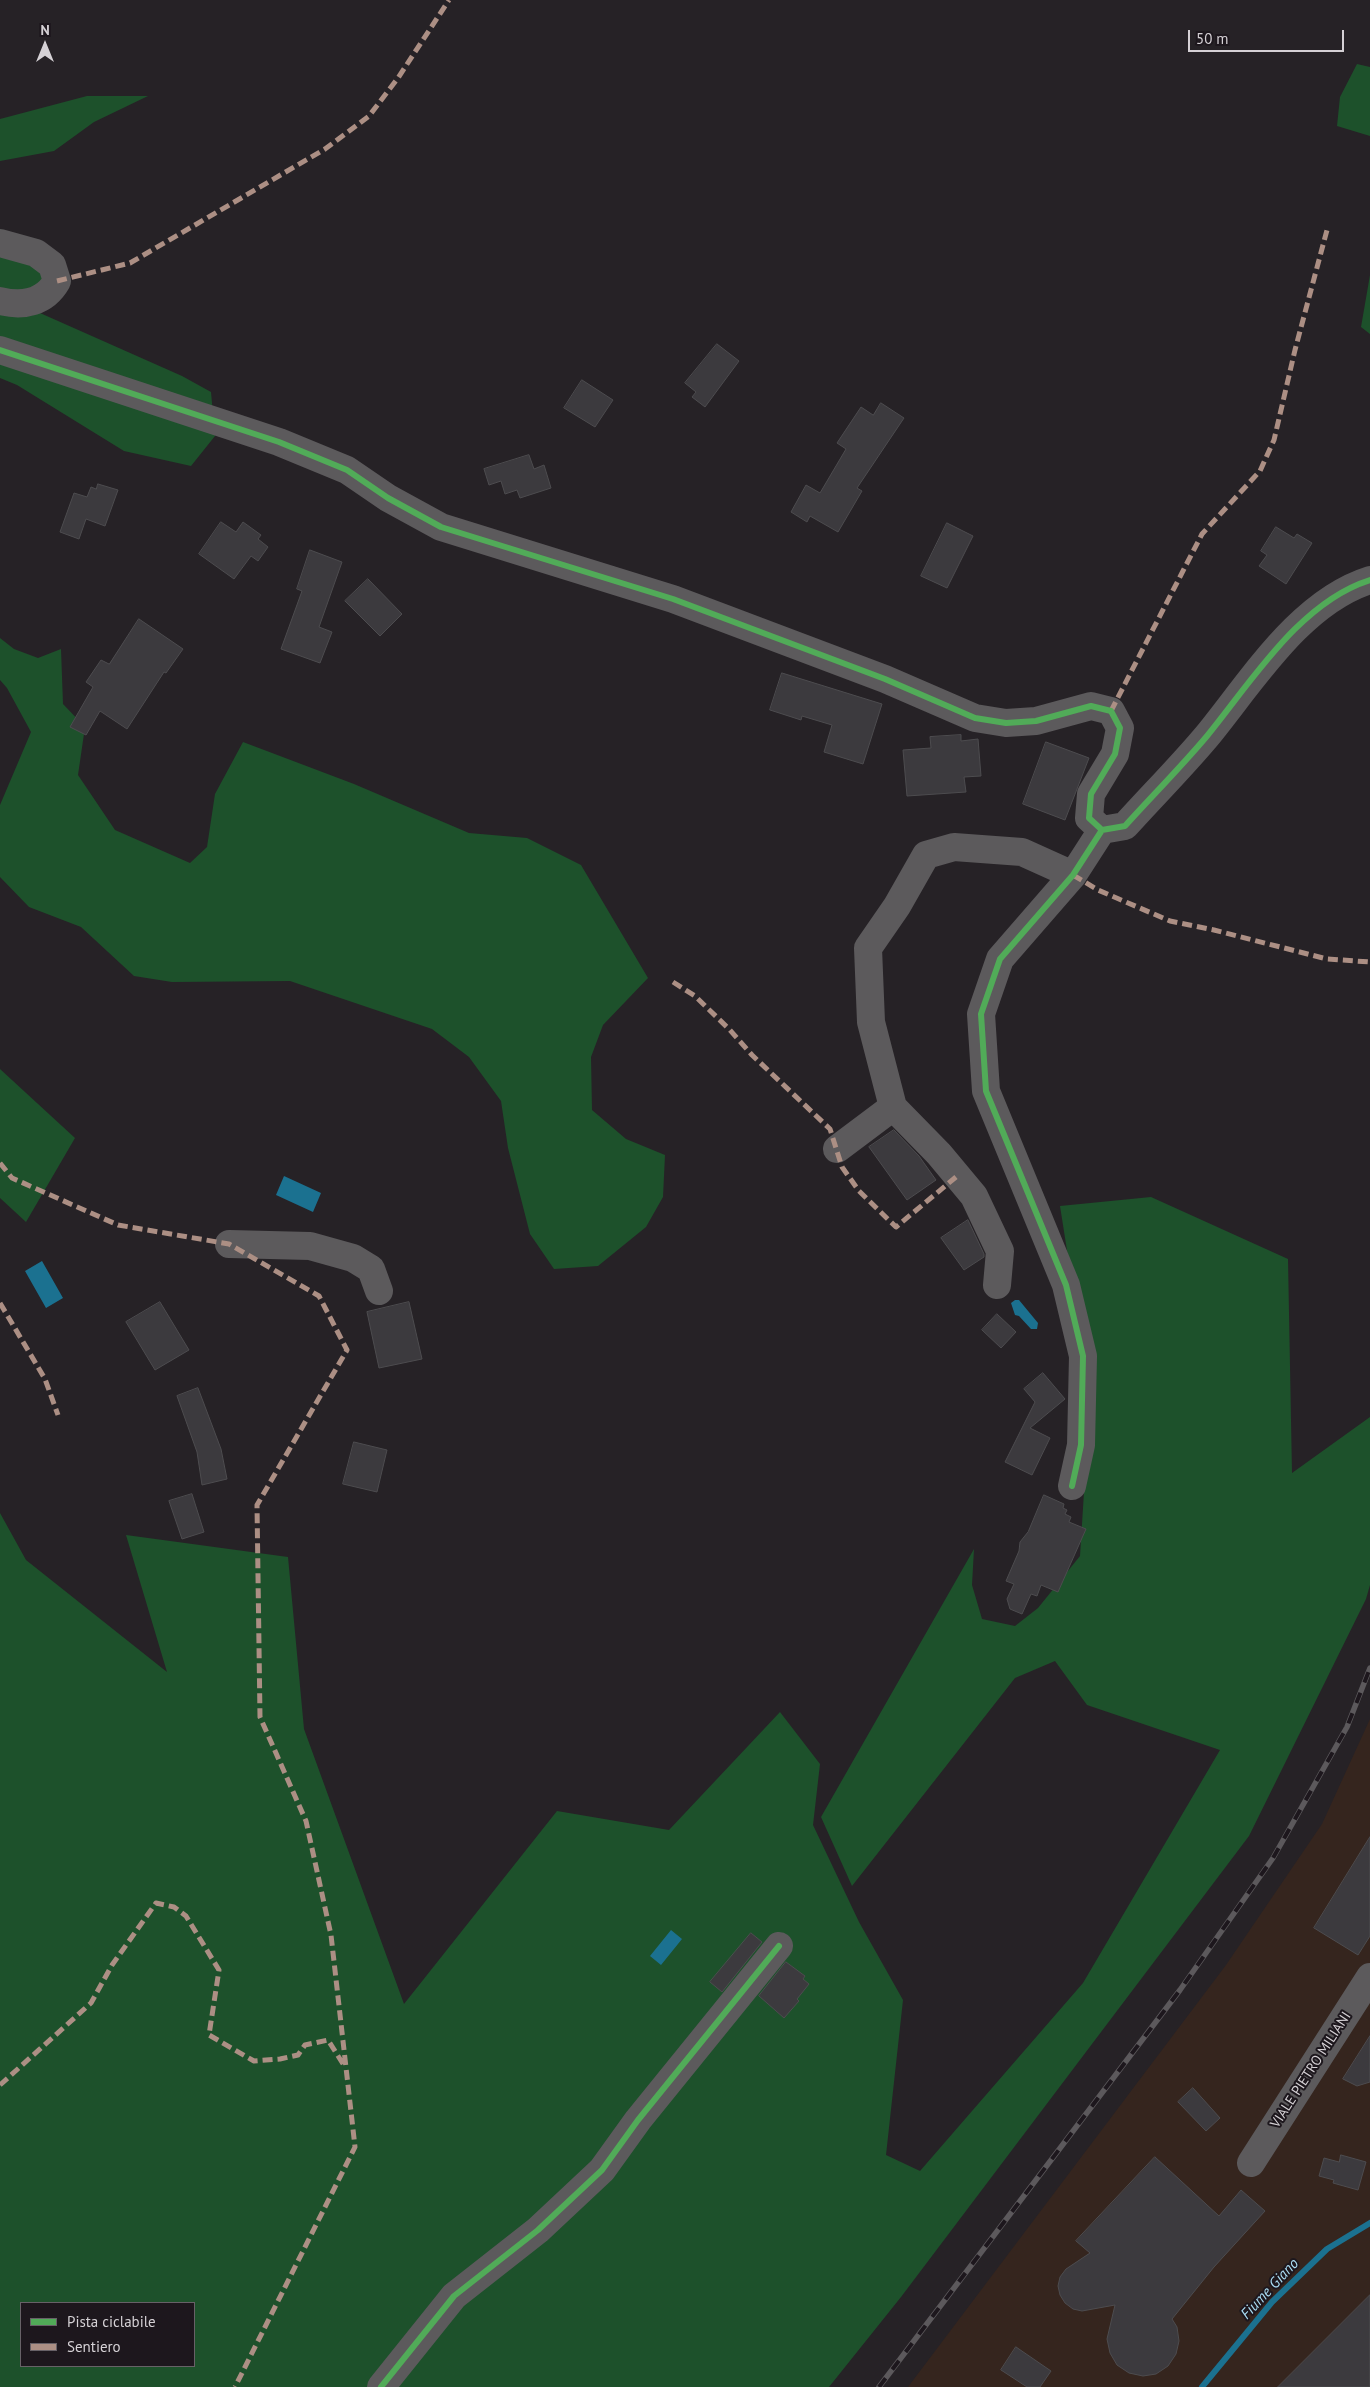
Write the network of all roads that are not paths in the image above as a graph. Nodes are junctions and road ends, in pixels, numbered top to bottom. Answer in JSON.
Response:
{"nodes":[{"id":1,"x":0,"y":243,"type":"edge"},
{"id":2,"x":0,"y":301,"type":"edge"},
{"id":3,"x":0,"y":350,"type":"edge"},
{"id":4,"x":1370,"y":580,"type":"edge"},
{"id":5,"x":1102,"y":830,"type":"junction"},
{"id":6,"x":1073,"y":874,"type":"junction"},
{"id":7,"x":893,"y":1107,"type":"junction"},
{"id":8,"x":837,"y":1149,"type":"dead end"},
{"id":9,"x":229,"y":1244,"type":"dead end"},
{"id":10,"x":997,"y":1286,"type":"dead end"},
{"id":11,"x":379,"y":1291,"type":"dead end"},
{"id":12,"x":1072,"y":1486,"type":"dead end"},
{"id":13,"x":778,"y":1946,"type":"dead end"},
{"id":14,"x":1370,"y":1977,"type":"edge"},
{"id":15,"x":1251,"y":2163,"type":"dead end"},
{"id":16,"x":381,"y":2387,"type":"edge"}],
"edges":[{"from":1,"to":2,"type":"street"},
{"from":3,"to":5,"type":"street"},
{"from":4,"to":5,"type":"street"},
{"from":5,"to":6,"type":"street"},
{"from":6,"to":7,"type":"street"},
{"from":6,"to":12,"type":"street"},
{"from":7,"to":8,"type":"street"},
{"from":7,"to":10,"type":"street"},
{"from":9,"to":11,"type":"street"},
{"from":13,"to":16,"type":"street"},
{"from":14,"to":15,"type":"street","name":"VIALE PIETRO MILIANI"}]}
